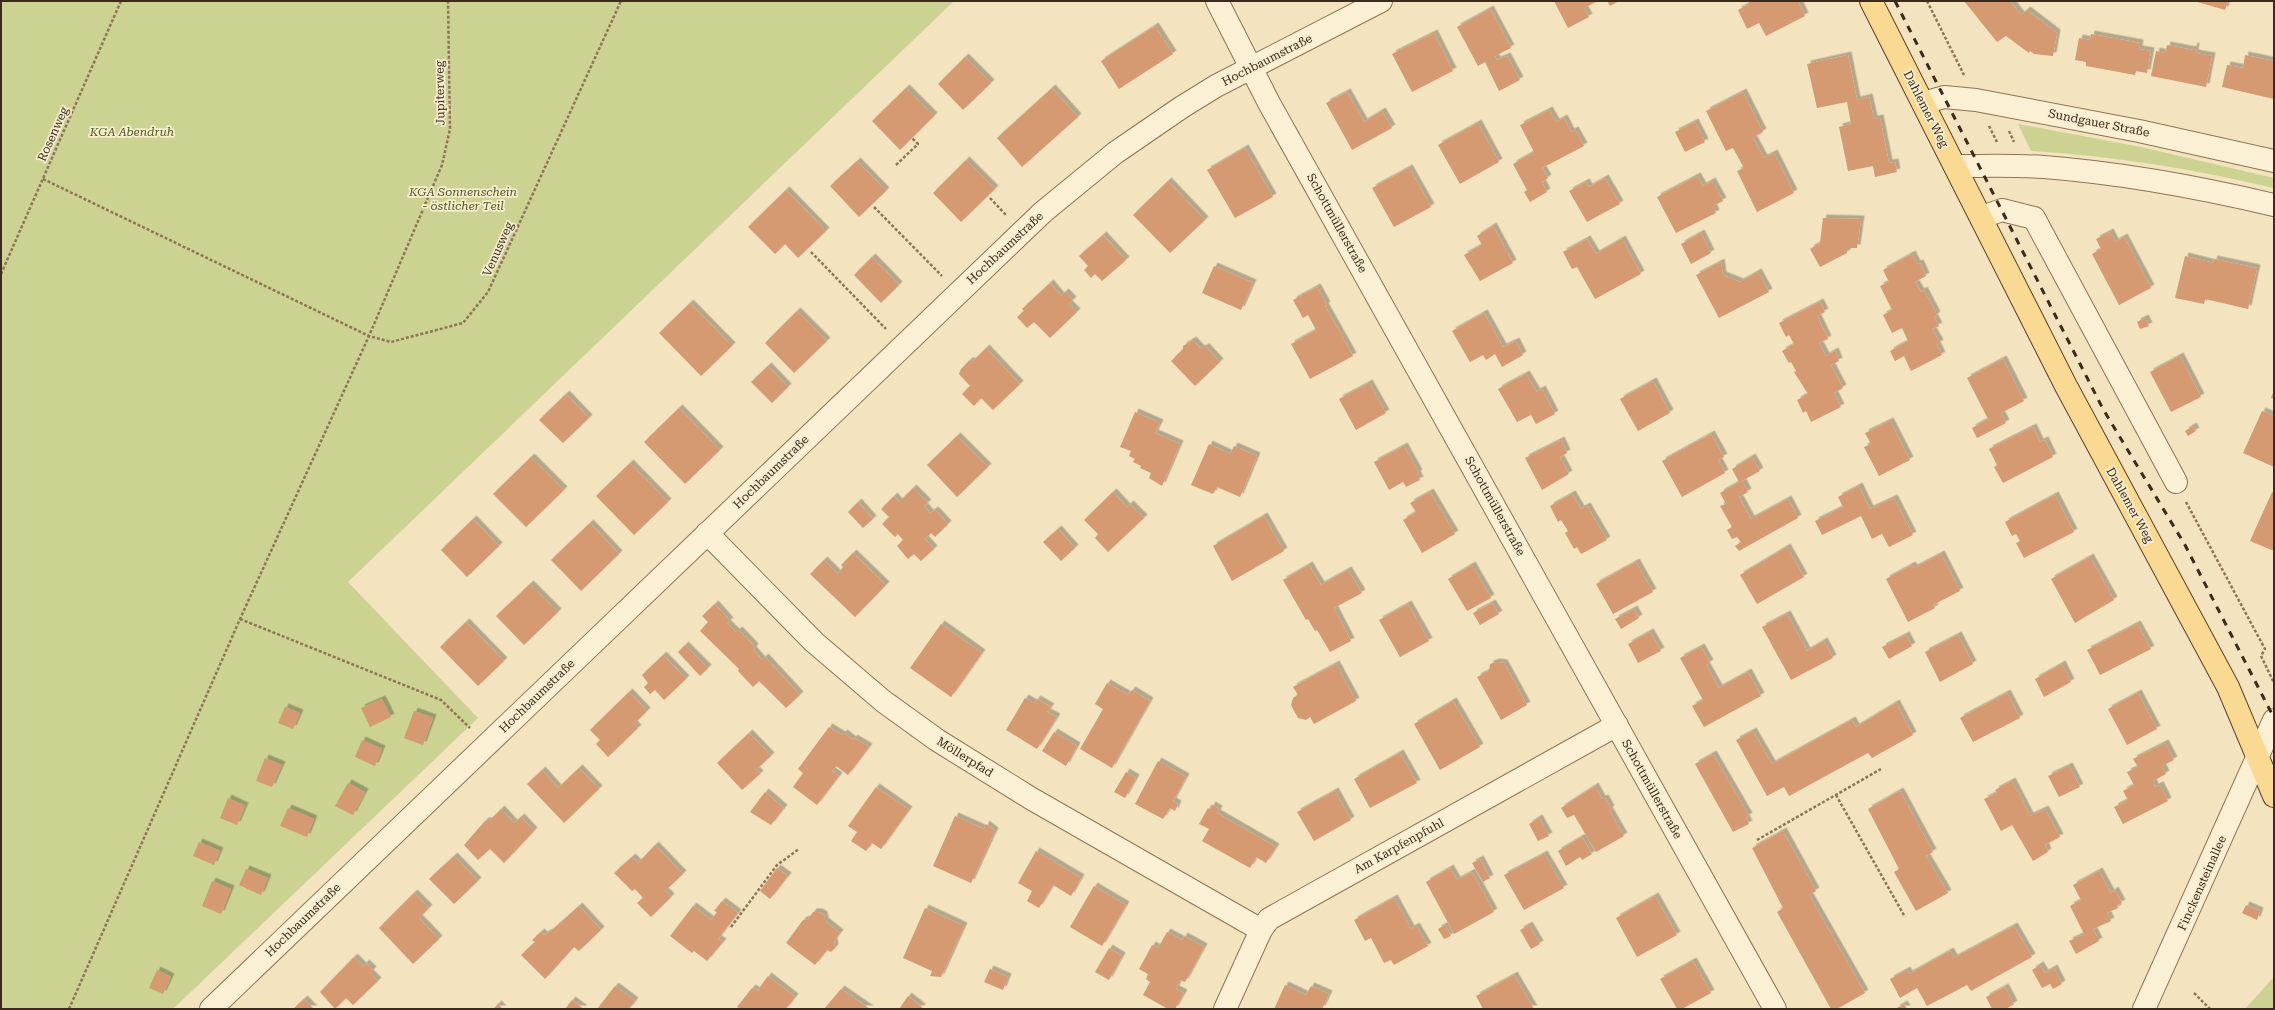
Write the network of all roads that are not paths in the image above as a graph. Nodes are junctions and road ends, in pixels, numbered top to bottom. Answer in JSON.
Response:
{"nodes":[{"id":1,"x":1217,"y":1,"type":"edge"},
{"id":2,"x":1381,"y":1,"type":"edge"},
{"id":3,"x":1871,"y":1,"type":"edge"},
{"id":4,"x":1251,"y":68,"type":"junction"},
{"id":5,"x":1923,"y":103,"type":"junction"},
{"id":6,"x":2274,"y":161,"type":"edge"},
{"id":7,"x":1956,"y":166,"type":"junction"},
{"id":8,"x":2274,"y":205,"type":"edge"},
{"id":9,"x":1982,"y":217,"type":"junction"},
{"id":10,"x":2176,"y":482,"type":"road end"},
{"id":11,"x":707,"y":533,"type":"junction"},
{"id":12,"x":2274,"y":720,"type":"edge"},
{"id":13,"x":1617,"y":725,"type":"junction"},
{"id":14,"x":2258,"y":756,"type":"junction"},
{"id":15,"x":2274,"y":796,"type":"edge"},
{"id":16,"x":1261,"y":930,"type":"junction"},
{"id":17,"x":211,"y":1009,"type":"edge"},
{"id":18,"x":1225,"y":1009,"type":"edge"},
{"id":19,"x":1776,"y":1009,"type":"edge"},
{"id":20,"x":2144,"y":1009,"type":"edge"}],
"edges":[{"from":1,"to":4,"type":"street","name":"Schottmüllerstraße"},
{"from":2,"to":4,"type":"street","name":"Hochbaumstraße"},
{"from":3,"to":5,"type":"main road","name":"Dahlemer Weg"},
{"from":4,"to":11,"type":"street","name":"Hochbaumstraße"},
{"from":4,"to":13,"type":"street","name":"Schottmüllerstraße"},
{"from":5,"to":6,"type":"street","name":"Sundgauer Straße"},
{"from":5,"to":7,"type":"main road","name":"Dahlemer Weg"},
{"from":7,"to":8,"type":"street"},
{"from":7,"to":9,"type":"main road","name":"Dahlemer Weg"},
{"from":9,"to":10,"type":"street"},
{"from":9,"to":14,"type":"main road","name":"Dahlemer Weg"},
{"from":11,"to":16,"type":"street","name":"Möllerpfad"},
{"from":11,"to":17,"type":"street","name":"Hochbaumstraße"},
{"from":12,"to":14,"type":"street","name":"Finckensteinallee"},
{"from":13,"to":16,"type":"street","name":"Am Karpfenpfuhl"},
{"from":13,"to":19,"type":"street","name":"Schottmüllerstraße"},
{"from":14,"to":15,"type":"main road","name":"Dahlemer Weg"},
{"from":14,"to":20,"type":"street","name":"Finckensteinallee"},
{"from":16,"to":18,"type":"street","name":"Am Karpfenpfuhl"}]}
